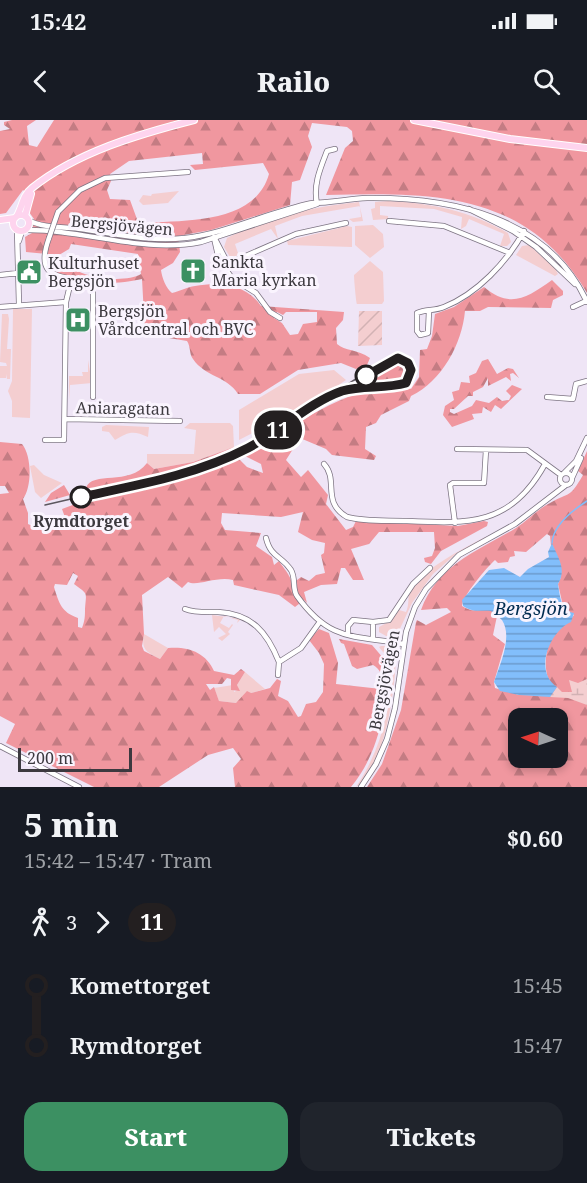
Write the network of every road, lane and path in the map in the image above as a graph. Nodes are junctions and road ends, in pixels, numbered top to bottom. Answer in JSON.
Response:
{"nodes":[{"id":1,"x":194,"y":120,"type":"edge"},
{"id":2,"x":414,"y":120,"type":"edge"},
{"id":3,"x":587,"y":148,"type":"edge"},
{"id":4,"x":335,"y":149,"type":"dead end"},
{"id":5,"x":188,"y":172,"type":"dead end"},
{"id":6,"x":36,"y":186,"type":"junction"},
{"id":7,"x":317,"y":204,"type":"junction"},
{"id":8,"x":16,"y":217,"type":"junction"},
{"id":9,"x":26,"y":218,"type":"junction"},
{"id":10,"x":389,"y":221,"type":"dead end"},
{"id":11,"x":0,"y":222,"type":"edge"},
{"id":12,"x":346,"y":223,"type":"dead end"},
{"id":13,"x":19,"y":229,"type":"junction"},
{"id":14,"x":522,"y":234,"type":"junction"},
{"id":15,"x":213,"y":235,"type":"junction"},
{"id":16,"x":224,"y":235,"type":"junction"},
{"id":17,"x":201,"y":242,"type":"junction"},
{"id":18,"x":217,"y":247,"type":"junction"},
{"id":19,"x":510,"y":253,"type":"junction"},
{"id":20,"x":225,"y":265,"type":"junction"},
{"id":21,"x":18,"y":273,"type":"junction"},
{"id":22,"x":0,"y":275,"type":"edge"},
{"id":23,"x":71,"y":281,"type":"junction"},
{"id":24,"x":66,"y":302,"type":"junction"},
{"id":25,"x":586,"y":303,"type":"edge"},
{"id":26,"x":19,"y":304,"type":"junction"},
{"id":27,"x":0,"y":307,"type":"edge"},
{"id":28,"x":573,"y":307,"type":"dead end"},
{"id":29,"x":429,"y":311,"type":"junction"},
{"id":30,"x":280,"y":318,"type":"dead end"},
{"id":31,"x":587,"y":381,"type":"edge"},
{"id":32,"x":93,"y":397,"type":"dead end"},
{"id":33,"x":547,"y":397,"type":"dead end"},
{"id":34,"x":65,"y":419,"type":"junction"},
{"id":35,"x":180,"y":421,"type":"dead end"},
{"id":36,"x":587,"y":438,"type":"edge"},
{"id":37,"x":45,"y":440,"type":"dead end"},
{"id":38,"x":587,"y":444,"type":"edge"},
{"id":39,"x":457,"y":449,"type":"dead end"},
{"id":40,"x":486,"y":450,"type":"junction"},
{"id":41,"x":324,"y":464,"type":"dead end"},
{"id":42,"x":546,"y":464,"type":"junction"},
{"id":43,"x":562,"y":476,"type":"junction"},
{"id":44,"x":572,"y":478,"type":"junction"},
{"id":45,"x":566,"y":485,"type":"junction"},
{"id":46,"x":551,"y":496,"type":"junction"},
{"id":47,"x":455,"y":523,"type":"junction"},
{"id":48,"x":266,"y":538,"type":"dead end"},
{"id":49,"x":430,"y":568,"type":"dead end"},
{"id":50,"x":184,"y":609,"type":"dead end"},
{"id":51,"x":373,"y":622,"type":"junction"},
{"id":52,"x":319,"y":623,"type":"junction"},
{"id":53,"x":348,"y":635,"type":"junction"},
{"id":54,"x":373,"y":638,"type":"junction"},
{"id":55,"x":403,"y":644,"type":"junction"},
{"id":56,"x":279,"y":662,"type":"junction"},
{"id":57,"x":278,"y":675,"type":"dead end"},
{"id":58,"x":0,"y":747,"type":"edge"},
{"id":59,"x":79,"y":787,"type":"edge"},
{"id":60,"x":361,"y":787,"type":"edge"}],
"edges":[{"from":1,"to":6,"type":"main road"},
{"from":2,"to":3,"type":"main road"},
{"from":4,"to":7,"type":"street"},
{"from":5,"to":23,"type":"street","bridge":true},
{"from":6,"to":8,"type":"main road"},
{"from":6,"to":9,"type":"main road"},
{"from":7,"to":14,"type":"street","name":"Bergsjövägen"},
{"from":7,"to":15,"type":"street","name":"Bergsjövägen"},
{"from":7,"to":16,"type":"street","name":"Bergsjövägen"},
{"from":8,"to":9,"type":"main road","name":"Bergsjövägen"},
{"from":8,"to":11,"type":"main road","name":"Bergsjövägen"},
{"from":8,"to":13,"type":"main road"},
{"from":9,"to":13,"type":"main road"},
{"from":9,"to":15,"type":"street","name":"Bergsjövägen"},
{"from":10,"to":19,"type":"street"},
{"from":11,"to":13,"type":"main road","name":"Bergsjövägen"},
{"from":12,"to":20,"type":"street"},
{"from":13,"to":17,"type":"street","name":"Bergsjövägen"},
{"from":13,"to":21,"type":"street"},
{"from":14,"to":19,"type":"street"},
{"from":14,"to":25,"type":"street","name":"Bergsjövägen"},
{"from":15,"to":16,"type":"street","name":"Bergsjövägen"},
{"from":15,"to":17,"type":"street","name":"Bergsjövägen"},
{"from":15,"to":18,"type":"street"},
{"from":16,"to":18,"type":"street"},
{"from":17,"to":18,"type":"street"},
{"from":18,"to":20,"type":"street"},
{"from":19,"to":29,"type":"street"},
{"from":20,"to":30,"type":"street"},
{"from":21,"to":22,"type":"street"},
{"from":21,"to":26,"type":"street"},
{"from":23,"to":24,"type":"street"},
{"from":23,"to":32,"type":"street"},
{"from":24,"to":26,"type":"street"},
{"from":24,"to":34,"type":"street"},
{"from":25,"to":28,"type":"street"},
{"from":26,"to":27,"type":"street"},
{"from":29,"to":29,"type":"street"},
{"from":31,"to":33,"type":"street"},
{"from":34,"to":35,"type":"street","name":"Aniaragatan"},
{"from":34,"to":37,"type":"street"},
{"from":36,"to":43,"type":"street","name":"Bergsjövägen"},
{"from":38,"to":44,"type":"street","name":"Bergsjövägen"},
{"from":39,"to":40,"type":"street"},
{"from":40,"to":42,"type":"street"},
{"from":40,"to":47,"type":"street"},
{"from":41,"to":47,"type":"street"},
{"from":42,"to":43,"type":"street"},
{"from":42,"to":47,"type":"street"},
{"from":43,"to":44,"type":"street"},
{"from":43,"to":45,"type":"street"},
{"from":43,"to":46,"type":"street","name":"Bergsjövägen"},
{"from":44,"to":45,"type":"street","name":"Bergsjövägen"},
{"from":45,"to":46,"type":"street","name":"Bergsjövägen"},
{"from":46,"to":55,"type":"street","name":"Bergsjövägen"},
{"from":48,"to":52,"type":"street"},
{"from":49,"to":51,"type":"street"},
{"from":50,"to":56,"type":"street"},
{"from":51,"to":53,"type":"street"},
{"from":51,"to":54,"type":"street"},
{"from":52,"to":53,"type":"street"},
{"from":52,"to":56,"type":"street"},
{"from":53,"to":54,"type":"street"},
{"from":54,"to":55,"type":"street"},
{"from":55,"to":60,"type":"street","name":"Bergsjövägen"},
{"from":56,"to":57,"type":"street"},
{"from":58,"to":59,"type":"street"}]}
